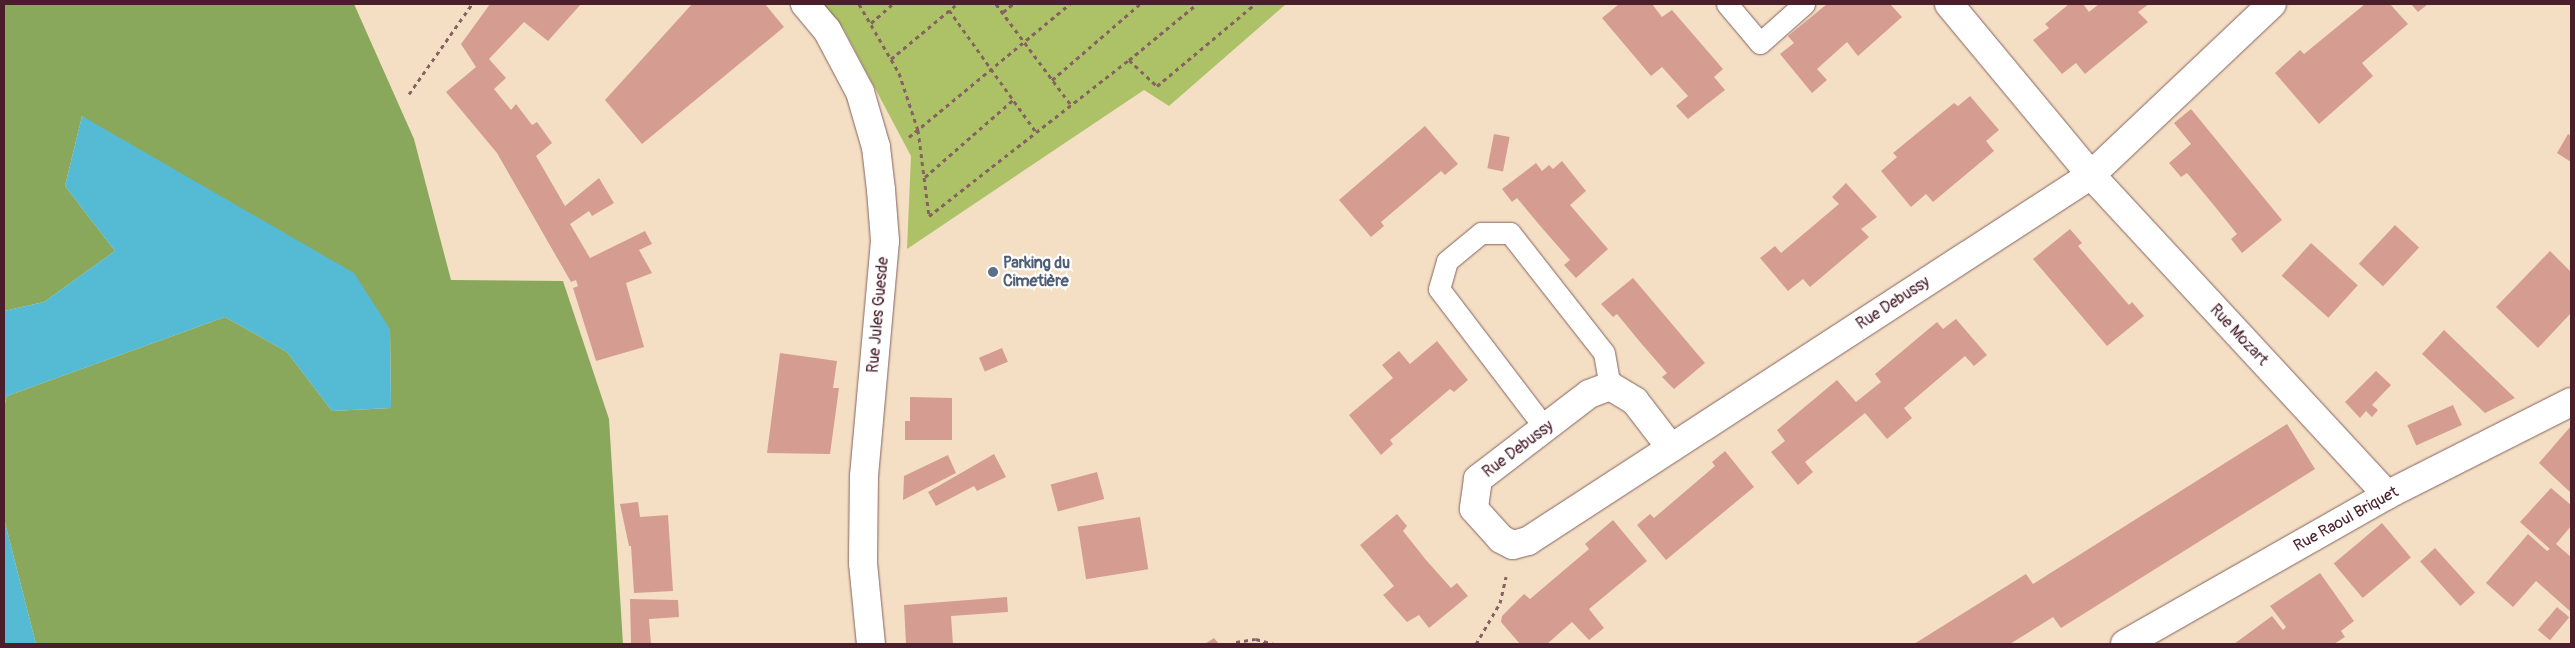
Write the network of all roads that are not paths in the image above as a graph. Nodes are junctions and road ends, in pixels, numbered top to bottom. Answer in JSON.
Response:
{"nodes":[{"id":1,"x":805,"y":4,"type":"edge"},
{"id":2,"x":1726,"y":4,"type":"edge"},
{"id":3,"x":1804,"y":4,"type":"edge"},
{"id":4,"x":1949,"y":4,"type":"edge"},
{"id":5,"x":2272,"y":4,"type":"edge"},
{"id":6,"x":2091,"y":175,"type":"junction"},
{"id":7,"x":1610,"y":386,"type":"junction"},
{"id":8,"x":2571,"y":402,"type":"edge"},
{"id":9,"x":1545,"y":428,"type":"junction"},
{"id":10,"x":1670,"y":448,"type":"junction"},
{"id":11,"x":2387,"y":495,"type":"junction"},
{"id":12,"x":871,"y":644,"type":"edge"},
{"id":13,"x":2125,"y":644,"type":"edge"}],
"edges":[{"from":1,"to":12,"type":"street","name":"Rue Jules Guesde"},
{"from":2,"to":3,"type":"lane"},
{"from":4,"to":6,"type":"street","name":"Rue Mozart"},
{"from":5,"to":6,"type":"street"},
{"from":6,"to":10,"type":"street","name":"Rue Debussy"},
{"from":6,"to":11,"type":"street","name":"Rue Mozart"},
{"from":7,"to":9,"type":"street","name":"Rue Debussy"},
{"from":7,"to":9,"type":"lane"},
{"from":7,"to":10,"type":"street"},
{"from":8,"to":11,"type":"street","name":"Rue Raoul Briquet"},
{"from":9,"to":10,"type":"street","name":"Rue Debussy"},
{"from":11,"to":13,"type":"street","name":"Rue Raoul Briquet"}]}
